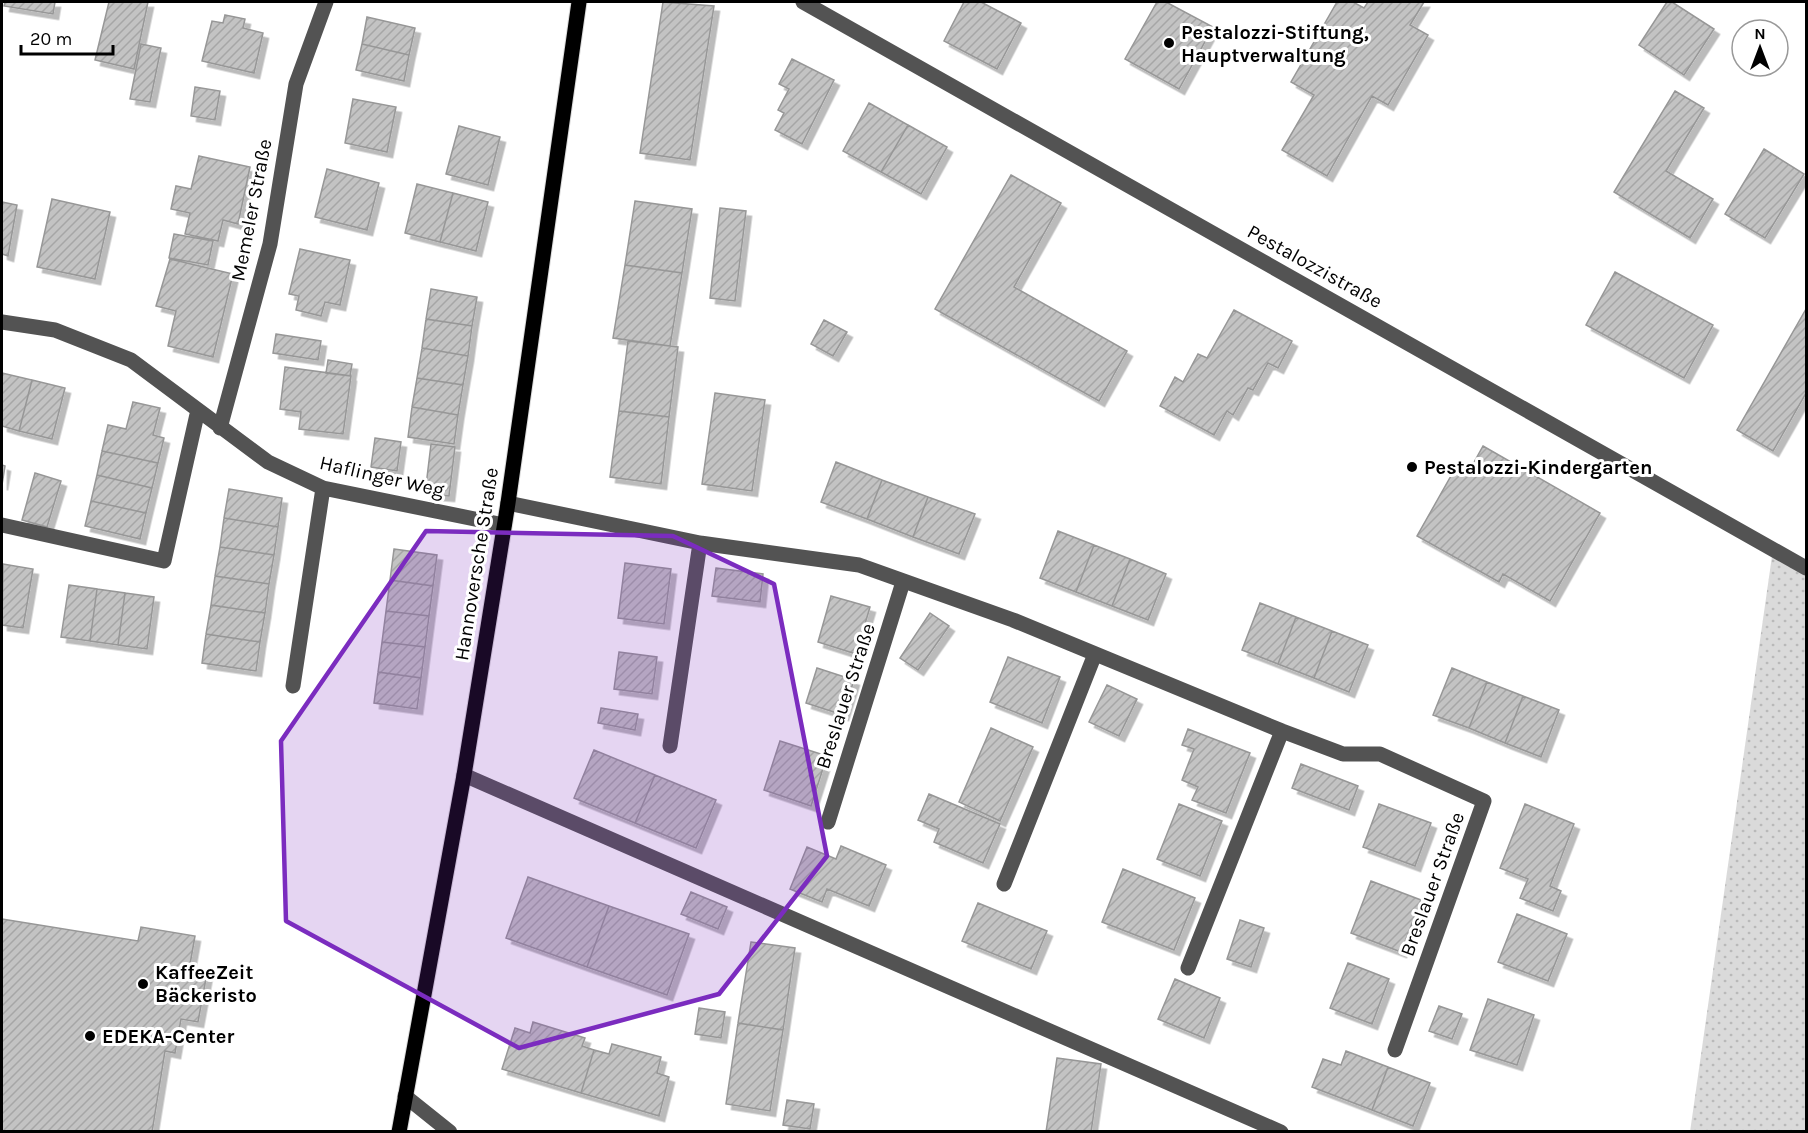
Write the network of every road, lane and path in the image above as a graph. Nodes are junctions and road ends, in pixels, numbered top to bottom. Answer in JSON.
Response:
{"nodes":[{"id":1,"x":326,"y":2,"type":"edge"},
{"id":2,"x":579,"y":2,"type":"edge"},
{"id":3,"x":803,"y":2,"type":"edge"},
{"id":4,"x":2,"y":322,"type":"edge"},
{"id":5,"x":198,"y":410,"type":"junction"},
{"id":6,"x":220,"y":428,"type":"junction"},
{"id":7,"x":323,"y":488,"type":"junction"},
{"id":8,"x":508,"y":503,"type":"junction"},
{"id":9,"x":2,"y":525,"type":"edge"},
{"id":10,"x":504,"y":525,"type":"junction"},
{"id":11,"x":700,"y":543,"type":"junction"},
{"id":12,"x":1806,"y":568,"type":"edge"},
{"id":13,"x":903,"y":582,"type":"junction"},
{"id":14,"x":1095,"y":654,"type":"junction"},
{"id":15,"x":293,"y":686,"type":"dead end"},
{"id":16,"x":1282,"y":731,"type":"junction"},
{"id":17,"x":670,"y":746,"type":"dead end"},
{"id":18,"x":464,"y":775,"type":"junction"},
{"id":19,"x":828,"y":822,"type":"dead end"},
{"id":20,"x":1004,"y":884,"type":"dead end"},
{"id":21,"x":1188,"y":968,"type":"dead end"},
{"id":22,"x":1395,"y":1050,"type":"dead end"},
{"id":23,"x":405,"y":1096,"type":"junction"},
{"id":24,"x":399,"y":1131,"type":"edge"},
{"id":25,"x":450,"y":1131,"type":"edge"},
{"id":26,"x":1281,"y":1131,"type":"edge"}],
"edges":[{"from":1,"to":6,"type":"street","name":"Memeler Straße"},
{"from":2,"to":8,"type":"main road","name":"Hannoversche Straße"},
{"from":3,"to":12,"type":"street","name":"Pestalozzistraße"},
{"from":4,"to":5,"type":"street","name":"Haflinger Weg"},
{"from":5,"to":6,"type":"street","name":"Haflinger Weg"},
{"from":5,"to":9,"type":"street"},
{"from":6,"to":7,"type":"street","name":"Haflinger Weg"},
{"from":7,"to":10,"type":"street","name":"Haflinger Weg"},
{"from":7,"to":15,"type":"street"},
{"from":8,"to":10,"type":"main road","name":"Hannoversche Straße"},
{"from":8,"to":11,"type":"street","name":"Breslauer Straße"},
{"from":10,"to":18,"type":"main road","name":"Hannoversche Straße"},
{"from":11,"to":13,"type":"street","name":"Breslauer Straße"},
{"from":11,"to":17,"type":"street"},
{"from":13,"to":14,"type":"street","name":"Breslauer Straße"},
{"from":13,"to":19,"type":"street","name":"Breslauer Straße"},
{"from":14,"to":16,"type":"street","name":"Breslauer Straße"},
{"from":14,"to":20,"type":"street"},
{"from":16,"to":21,"type":"street"},
{"from":16,"to":22,"type":"street","name":"Breslauer Straße"},
{"from":18,"to":23,"type":"main road","name":"Hannoversche Straße"},
{"from":18,"to":26,"type":"street"},
{"from":23,"to":24,"type":"main road","name":"Hannoversche Straße"},
{"from":23,"to":25,"type":"street"}]}
